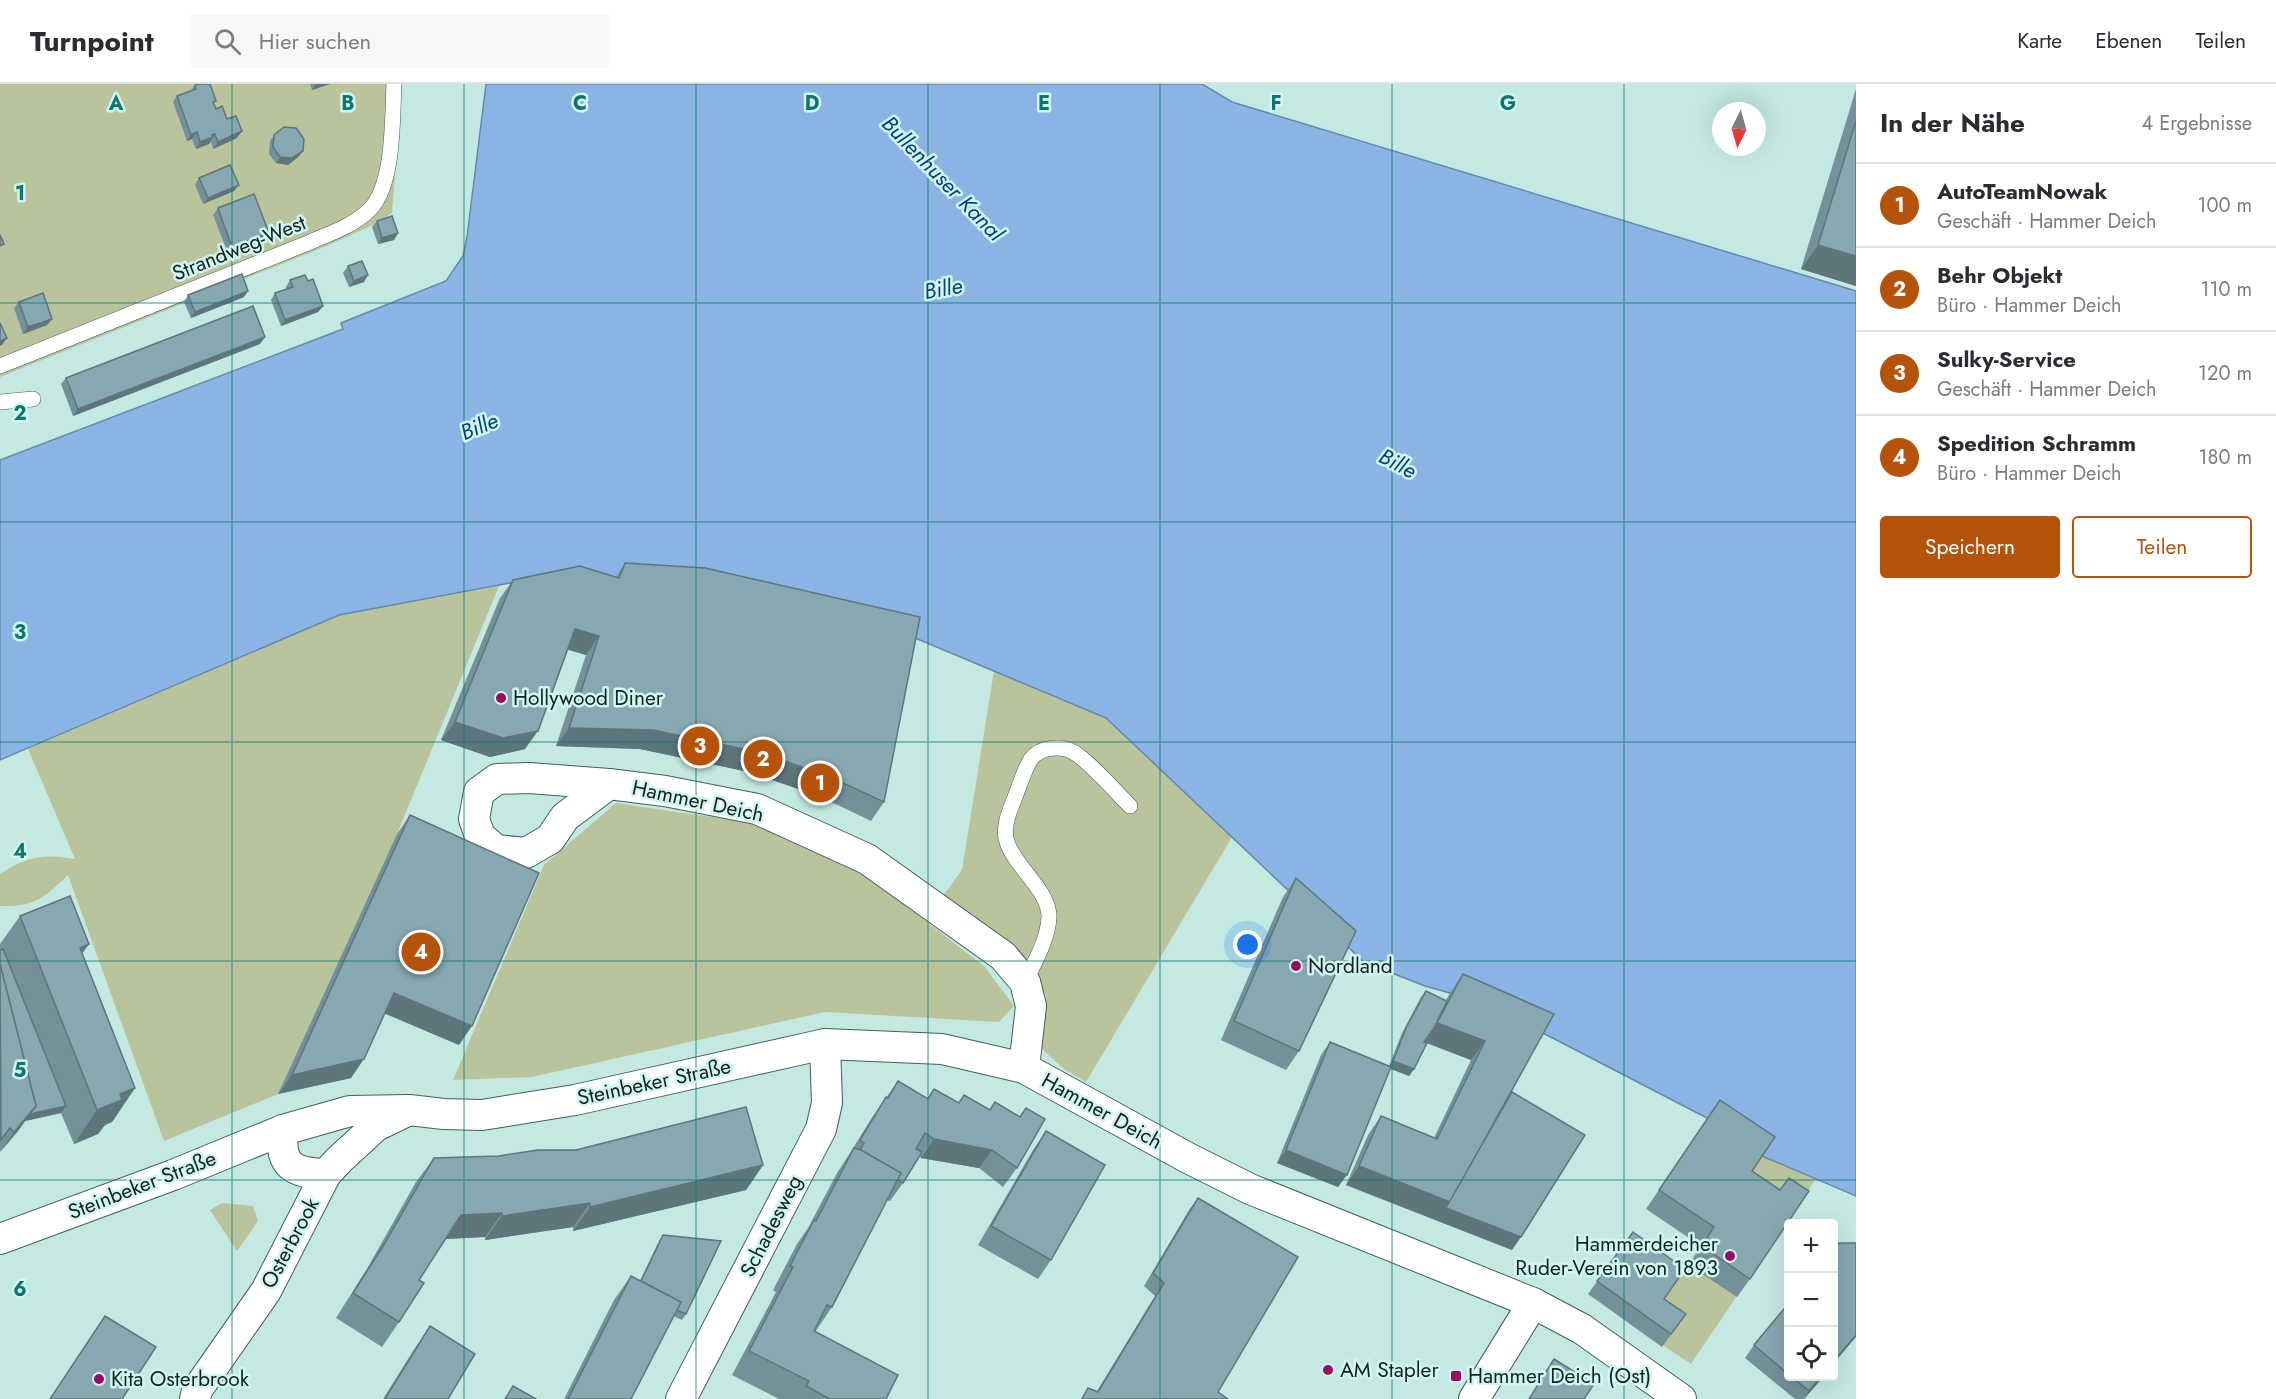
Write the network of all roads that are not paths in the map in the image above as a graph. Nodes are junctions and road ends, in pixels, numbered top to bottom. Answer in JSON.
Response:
{"nodes":[{"id":1,"x":394,"y":84,"type":"edge"},
{"id":2,"x":0,"y":366,"type":"edge"},
{"id":3,"x":33,"y":399,"type":"dead end"},
{"id":4,"x":0,"y":402,"type":"edge"},
{"id":5,"x":609,"y":784,"type":"dead end"},
{"id":6,"x":1130,"y":806,"type":"dead end"},
{"id":7,"x":1025,"y":982,"type":"junction"},
{"id":8,"x":825,"y":1044,"type":"junction"},
{"id":9,"x":1024,"y":1068,"type":"junction"},
{"id":10,"x":409,"y":1110,"type":"junction"},
{"id":11,"x":283,"y":1130,"type":"junction"},
{"id":12,"x":326,"y":1174,"type":"junction"},
{"id":13,"x":0,"y":1239,"type":"edge"},
{"id":14,"x":1533,"y":1303,"type":"junction"},
{"id":15,"x":195,"y":1399,"type":"edge"},
{"id":16,"x":681,"y":1399,"type":"edge"},
{"id":17,"x":1474,"y":1399,"type":"edge"},
{"id":18,"x":1681,"y":1399,"type":"edge"}],
"edges":[{"from":1,"to":2,"type":"lane","name":"Strandweg-West"},
{"from":3,"to":4,"type":"lane"},
{"from":5,"to":7,"type":"street","name":"Hammer Deich"},
{"from":6,"to":7,"type":"lane"},
{"from":7,"to":9,"type":"street","name":"Hammer Deich"},
{"from":8,"to":9,"type":"street","name":"Steinbeker Straße"},
{"from":8,"to":10,"type":"street","name":"Steinbeker Straße"},
{"from":8,"to":16,"type":"street","name":"Schadesweg"},
{"from":9,"to":14,"type":"street","name":"Hammer Deich"},
{"from":10,"to":11,"type":"street","name":"Steinbeker Straße"},
{"from":10,"to":12,"type":"street","name":"Osterbrook"},
{"from":11,"to":12,"type":"street"},
{"from":11,"to":13,"type":"street","name":"Steinbeker Straße"},
{"from":12,"to":15,"type":"street","name":"Osterbrook"},
{"from":14,"to":17,"type":"street"},
{"from":14,"to":18,"type":"street","name":"Hammer Deich"}]}
